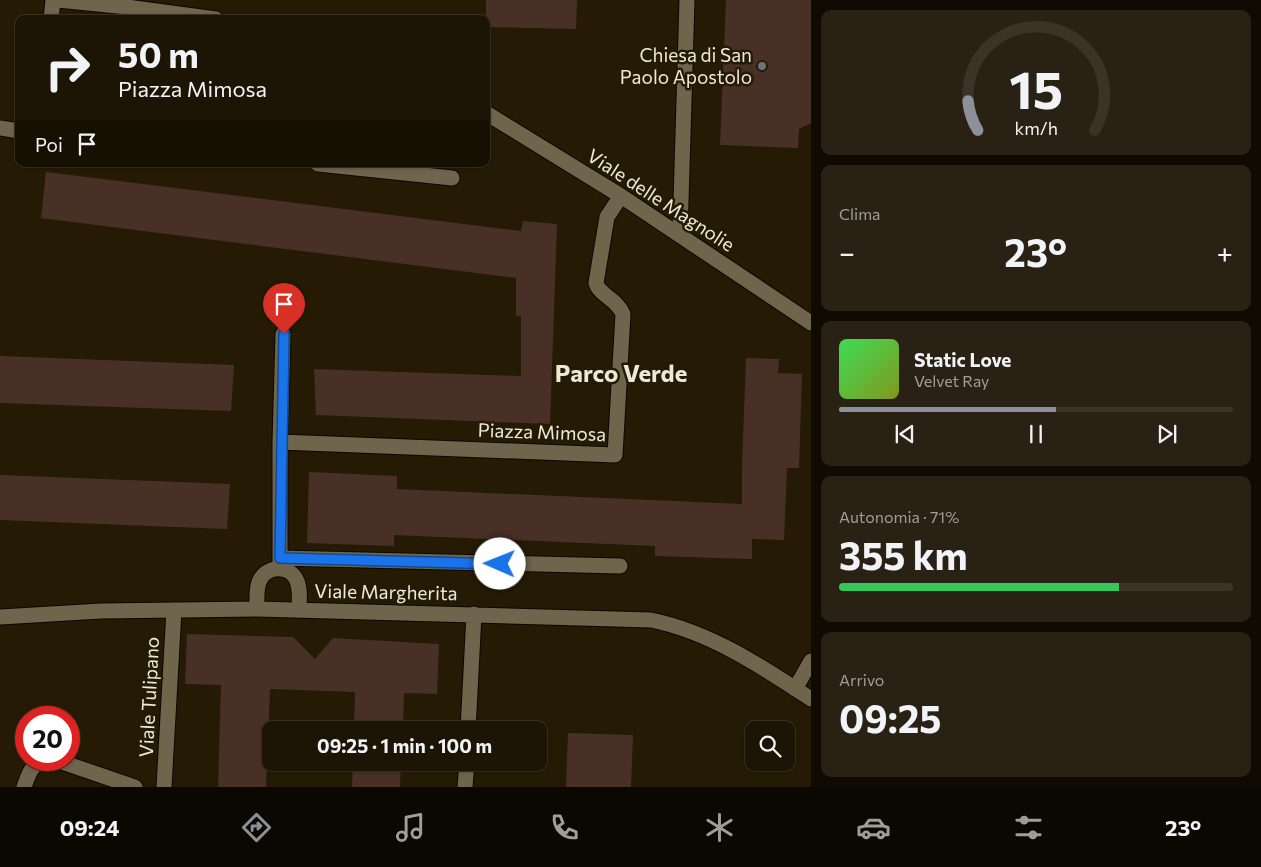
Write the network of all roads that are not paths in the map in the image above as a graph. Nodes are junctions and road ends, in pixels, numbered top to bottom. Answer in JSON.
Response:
{"nodes":[{"id":1,"x":53,"y":0,"type":"edge"},
{"id":2,"x":58,"y":0,"type":"edge"},
{"id":3,"x":688,"y":0,"type":"edge"},
{"id":4,"x":51,"y":15,"type":"edge"},
{"id":5,"x":186,"y":15,"type":"edge"},
{"id":6,"x":490,"y":115,"type":"edge"},
{"id":7,"x":0,"y":128,"type":"edge"},
{"id":8,"x":15,"y":130,"type":"edge"},
{"id":9,"x":347,"y":167,"type":"edge"},
{"id":10,"x":452,"y":178,"type":"dead end"},
{"id":11,"x":620,"y":196,"type":"junction"},
{"id":12,"x":680,"y":235,"type":"junction"},
{"id":13,"x":811,"y":323,"type":"edge"},
{"id":14,"x":284,"y":334,"type":"dead end"},
{"id":15,"x":280,"y":442,"type":"junction"},
{"id":16,"x":280,"y":564,"type":"junction"},
{"id":17,"x":620,"y":566,"type":"dead end"},
{"id":18,"x":257,"y":609,"type":"junction"},
{"id":19,"x":174,"y":610,"type":"junction"},
{"id":20,"x":299,"y":610,"type":"junction"},
{"id":21,"x":474,"y":614,"type":"junction"},
{"id":22,"x":0,"y":617,"type":"edge"},
{"id":23,"x":811,"y":661,"type":"edge"},
{"id":24,"x":795,"y":689,"type":"junction"},
{"id":25,"x":811,"y":699,"type":"edge"},
{"id":26,"x":468,"y":721,"type":"edge"},
{"id":27,"x":80,"y":768,"type":"edge"},
{"id":28,"x":30,"y":771,"type":"edge"},
{"id":29,"x":466,"y":771,"type":"edge"},
{"id":30,"x":24,"y":787,"type":"edge"},
{"id":31,"x":135,"y":787,"type":"edge"},
{"id":32,"x":164,"y":787,"type":"edge"},
{"id":33,"x":465,"y":787,"type":"edge"}],
"edges":[{"from":1,"to":4,"type":"street"},
{"from":2,"to":5,"type":"street"},
{"from":3,"to":12,"type":"street"},
{"from":6,"to":11,"type":"street","name":"Viale delle Magnolie"},
{"from":7,"to":8,"type":"street"},
{"from":9,"to":10,"type":"street"},
{"from":11,"to":12,"type":"street","name":"Viale delle Magnolie"},
{"from":11,"to":15,"type":"street","name":"Piazza Mimosa"},
{"from":12,"to":13,"type":"street","name":"Viale delle Magnolie"},
{"from":14,"to":15,"type":"street"},
{"from":15,"to":16,"type":"street"},
{"from":16,"to":17,"type":"street","name":"Viale Margherita"},
{"from":16,"to":18,"type":"street"},
{"from":16,"to":20,"type":"street"},
{"from":18,"to":19,"type":"street","name":"Viale Margherita"},
{"from":18,"to":20,"type":"street","name":"Viale Margherita"},
{"from":19,"to":22,"type":"street","name":"Viale Margherita"},
{"from":19,"to":32,"type":"street","name":"Viale Tulipano"},
{"from":20,"to":21,"type":"street","name":"Viale Margherita"},
{"from":21,"to":24,"type":"street","name":"Viale Margherita"},
{"from":21,"to":26,"type":"street"},
{"from":23,"to":24,"type":"street"},
{"from":24,"to":25,"type":"street","name":"Viale Margherita"},
{"from":27,"to":31,"type":"street"},
{"from":28,"to":30,"type":"street"},
{"from":29,"to":33,"type":"street"}]}
